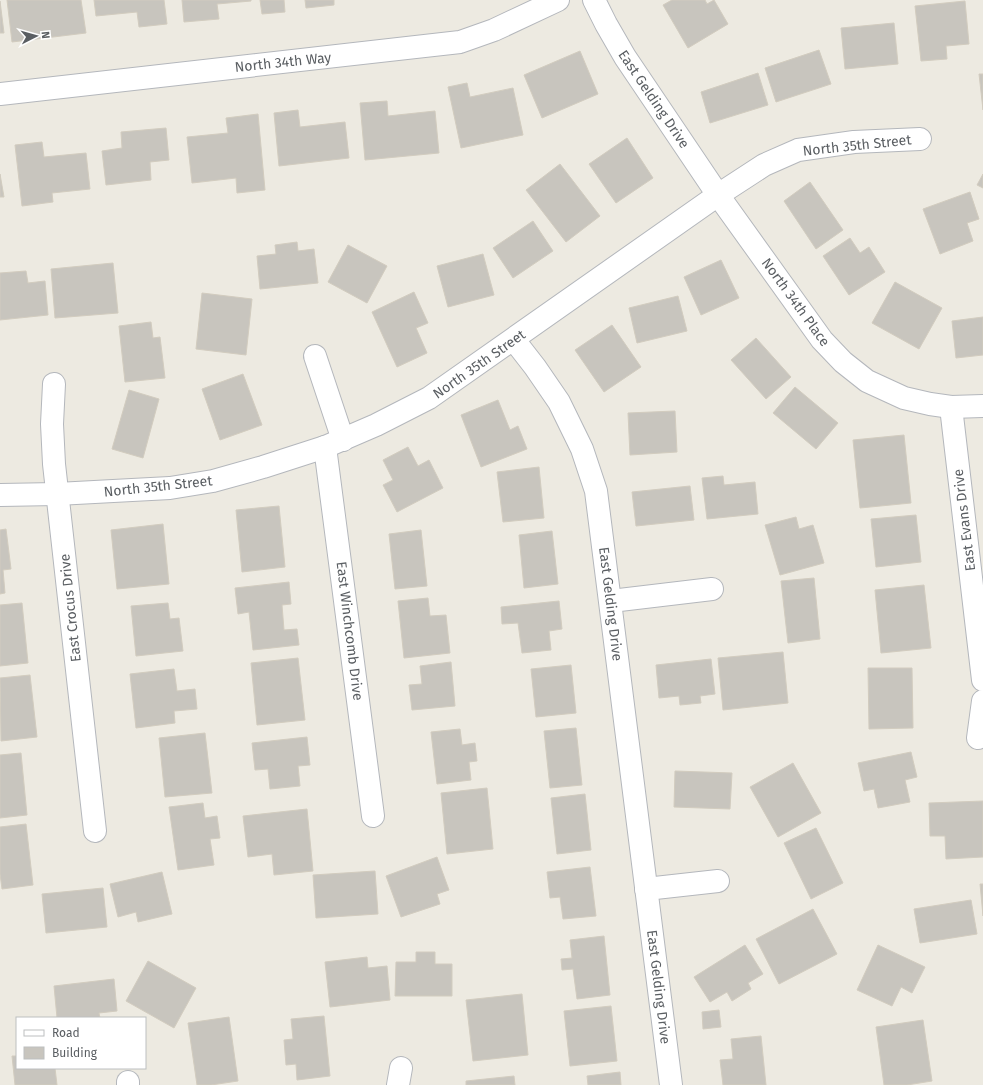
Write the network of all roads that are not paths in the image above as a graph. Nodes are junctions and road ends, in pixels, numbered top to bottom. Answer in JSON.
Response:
{"nodes":[{"id":1,"x":558,"y":0,"type":"edge"},
{"id":2,"x":594,"y":0,"type":"edge"},
{"id":3,"x":0,"y":94,"type":"edge"},
{"id":4,"x":920,"y":139,"type":"dead end"},
{"id":5,"x":718,"y":195,"type":"junction"},
{"id":6,"x":514,"y":340,"type":"junction"},
{"id":7,"x":315,"y":356,"type":"dead end"},
{"id":8,"x":54,"y":384,"type":"dead end"},
{"id":9,"x":983,"y":406,"type":"edge"},
{"id":10,"x":951,"y":407,"type":"junction"},
{"id":11,"x":334,"y":443,"type":"junction"},
{"id":12,"x":57,"y":494,"type":"junction"},
{"id":13,"x":0,"y":495,"type":"edge"},
{"id":14,"x":712,"y":589,"type":"dead end"},
{"id":15,"x":611,"y":601,"type":"junction"},
{"id":16,"x":983,"y":680,"type":"edge"},
{"id":17,"x":983,"y":701,"type":"edge"},
{"id":18,"x":978,"y":738,"type":"dead end"},
{"id":19,"x":373,"y":816,"type":"dead end"},
{"id":20,"x":95,"y":831,"type":"dead end"},
{"id":21,"x":718,"y":880,"type":"dead end"},
{"id":22,"x":646,"y":889,"type":"junction"},
{"id":23,"x":671,"y":1085,"type":"edge"}],
"edges":[{"from":1,"to":3,"type":"street","name":"North 34th Way"},
{"from":2,"to":5,"type":"street","name":"East Gelding Drive"},
{"from":4,"to":5,"type":"street","name":"North 35th Street"},
{"from":5,"to":6,"type":"street","name":"North 35th Street"},
{"from":5,"to":10,"type":"street","name":"North 34th Place"},
{"from":6,"to":11,"type":"street","name":"North 35th Street"},
{"from":6,"to":15,"type":"street","name":"East Gelding Drive"},
{"from":7,"to":11,"type":"street","name":"East Winchcomb Drive"},
{"from":8,"to":12,"type":"street","name":"East Crocus Drive"},
{"from":9,"to":10,"type":"street","name":"North 34th Place"},
{"from":10,"to":16,"type":"street","name":"East Evans Drive"},
{"from":11,"to":12,"type":"street","name":"North 35th Street"},
{"from":11,"to":19,"type":"street","name":"East Winchcomb Drive"},
{"from":12,"to":13,"type":"street","name":"North 35th Street"},
{"from":12,"to":20,"type":"street","name":"East Crocus Drive"},
{"from":14,"to":15,"type":"street"},
{"from":15,"to":22,"type":"street","name":"East Gelding Drive"},
{"from":17,"to":18,"type":"street"},
{"from":21,"to":22,"type":"street"},
{"from":22,"to":23,"type":"street","name":"East Gelding Drive"}]}
